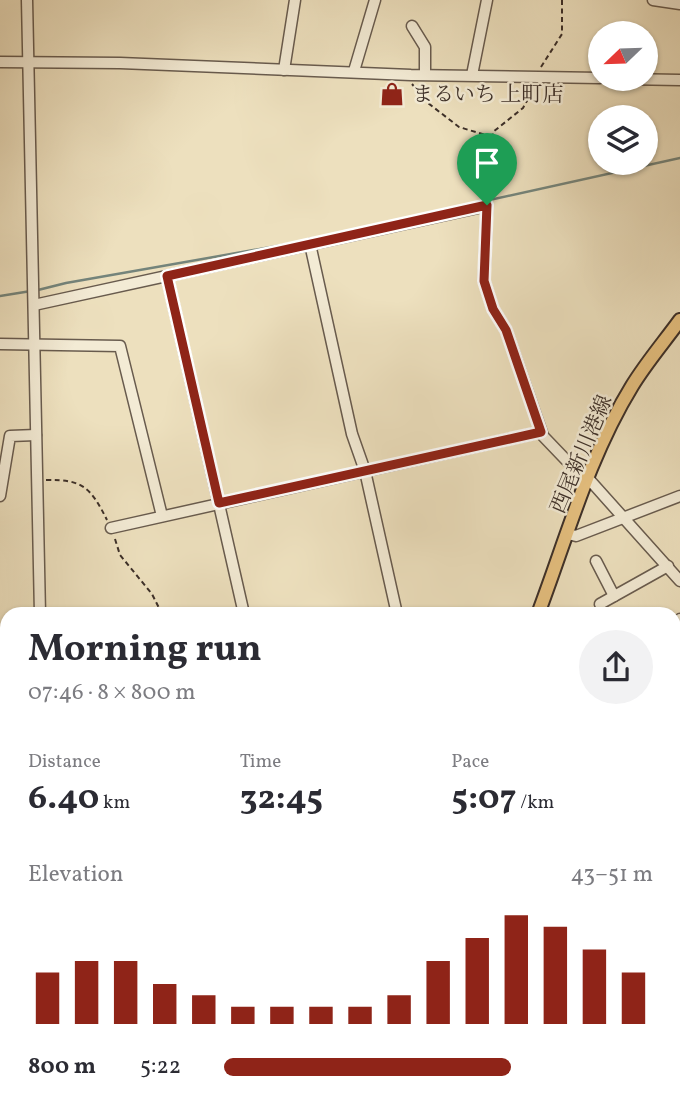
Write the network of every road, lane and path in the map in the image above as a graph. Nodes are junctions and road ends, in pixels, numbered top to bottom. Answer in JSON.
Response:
{"nodes":[{"id":1,"x":27,"y":0,"type":"edge"},
{"id":2,"x":295,"y":0,"type":"edge"},
{"id":3,"x":375,"y":0,"type":"edge"},
{"id":4,"x":487,"y":0,"type":"edge"},
{"id":5,"x":562,"y":0,"type":"edge"},
{"id":6,"x":653,"y":0,"type":"edge"},
{"id":7,"x":680,"y":4,"type":"edge"},
{"id":8,"x":412,"y":26,"type":"dead end"},
{"id":9,"x":0,"y":62,"type":"edge"},
{"id":10,"x":29,"y":63,"type":"junction"},
{"id":11,"x":284,"y":70,"type":"junction"},
{"id":12,"x":354,"y":71,"type":"junction"},
{"id":13,"x":425,"y":74,"type":"junction"},
{"id":14,"x":411,"y":75,"type":"junction"},
{"id":15,"x":472,"y":75,"type":"junction"},
{"id":16,"x":536,"y":77,"type":"junction"},
{"id":17,"x":588,"y":78,"type":"edge"},
{"id":18,"x":658,"y":80,"type":"edge"},
{"id":19,"x":680,"y":80,"type":"edge"},
{"id":20,"x":493,"y":138,"type":"junction"},
{"id":21,"x":487,"y":205,"type":"junction"},
{"id":22,"x":310,"y":244,"type":"junction"},
{"id":23,"x":167,"y":276,"type":"junction"},
{"id":24,"x":33,"y":301,"type":"junction"},
{"id":25,"x":680,"y":320,"type":"edge"},
{"id":26,"x":0,"y":344,"type":"edge"},
{"id":27,"x":34,"y":344,"type":"junction"},
{"id":28,"x":541,"y":432,"type":"junction"},
{"id":29,"x":36,"y":435,"type":"junction"},
{"id":30,"x":365,"y":471,"type":"junction"},
{"id":31,"x":587,"y":477,"type":"junction"},
{"id":32,"x":38,"y":480,"type":"junction"},
{"id":33,"x":0,"y":496,"type":"edge"},
{"id":34,"x":680,"y":496,"type":"edge"},
{"id":35,"x":219,"y":503,"type":"junction"},
{"id":36,"x":162,"y":516,"type":"junction"},
{"id":37,"x":624,"y":519,"type":"junction"},
{"id":38,"x":111,"y":528,"type":"junction"},
{"id":39,"x":568,"y":534,"type":"junction"},
{"id":40,"x":596,"y":561,"type":"dead end"},
{"id":41,"x":668,"y":566,"type":"junction"},
{"id":42,"x":680,"y":581,"type":"edge"},
{"id":43,"x":614,"y":596,"type":"junction"},
{"id":44,"x":600,"y":604,"type":"dead end"},
{"id":45,"x":40,"y":607,"type":"edge"},
{"id":46,"x":158,"y":607,"type":"edge"},
{"id":47,"x":242,"y":607,"type":"edge"},
{"id":48,"x":395,"y":607,"type":"edge"},
{"id":49,"x":541,"y":607,"type":"edge"}],
"edges":[{"from":1,"to":10,"type":"street"},
{"from":2,"to":11,"type":"street"},
{"from":3,"to":12,"type":"street"},
{"from":4,"to":15,"type":"street"},
{"from":5,"to":16,"type":"path"},
{"from":6,"to":7,"type":"street"},
{"from":8,"to":13,"type":"street"},
{"from":9,"to":10,"type":"street"},
{"from":10,"to":11,"type":"street"},
{"from":10,"to":24,"type":"street"},
{"from":11,"to":12,"type":"street"},
{"from":12,"to":14,"type":"street"},
{"from":13,"to":14,"type":"street"},
{"from":13,"to":15,"type":"street"},
{"from":14,"to":20,"type":"path"},
{"from":15,"to":16,"type":"street"},
{"from":16,"to":17,"type":"street"},
{"from":16,"to":20,"type":"path"},
{"from":18,"to":19,"type":"street"},
{"from":20,"to":21,"type":"path"},
{"from":21,"to":22,"type":"street"},
{"from":21,"to":28,"type":"street"},
{"from":22,"to":23,"type":"street"},
{"from":22,"to":30,"type":"street"},
{"from":23,"to":24,"type":"street"},
{"from":23,"to":35,"type":"street"},
{"from":24,"to":27,"type":"street"},
{"from":25,"to":31,"type":"main road","name":"西尾新川港線"},
{"from":26,"to":27,"type":"street"},
{"from":27,"to":29,"type":"street"},
{"from":27,"to":36,"type":"street"},
{"from":28,"to":30,"type":"street"},
{"from":28,"to":31,"type":"street"},
{"from":29,"to":32,"type":"street"},
{"from":29,"to":33,"type":"street"},
{"from":30,"to":35,"type":"street"},
{"from":30,"to":48,"type":"street"},
{"from":31,"to":37,"type":"street"},
{"from":31,"to":39,"type":"main road","name":"西尾新川港線"},
{"from":32,"to":38,"type":"path"},
{"from":32,"to":45,"type":"street"},
{"from":34,"to":37,"type":"street"},
{"from":35,"to":36,"type":"street"},
{"from":35,"to":47,"type":"street"},
{"from":36,"to":38,"type":"street"},
{"from":37,"to":39,"type":"street"},
{"from":37,"to":41,"type":"street"},
{"from":38,"to":46,"type":"path"},
{"from":39,"to":49,"type":"main road","name":"西尾新川港線"},
{"from":40,"to":43,"type":"street"},
{"from":41,"to":42,"type":"street"},
{"from":41,"to":43,"type":"street"},
{"from":43,"to":44,"type":"street"}]}
